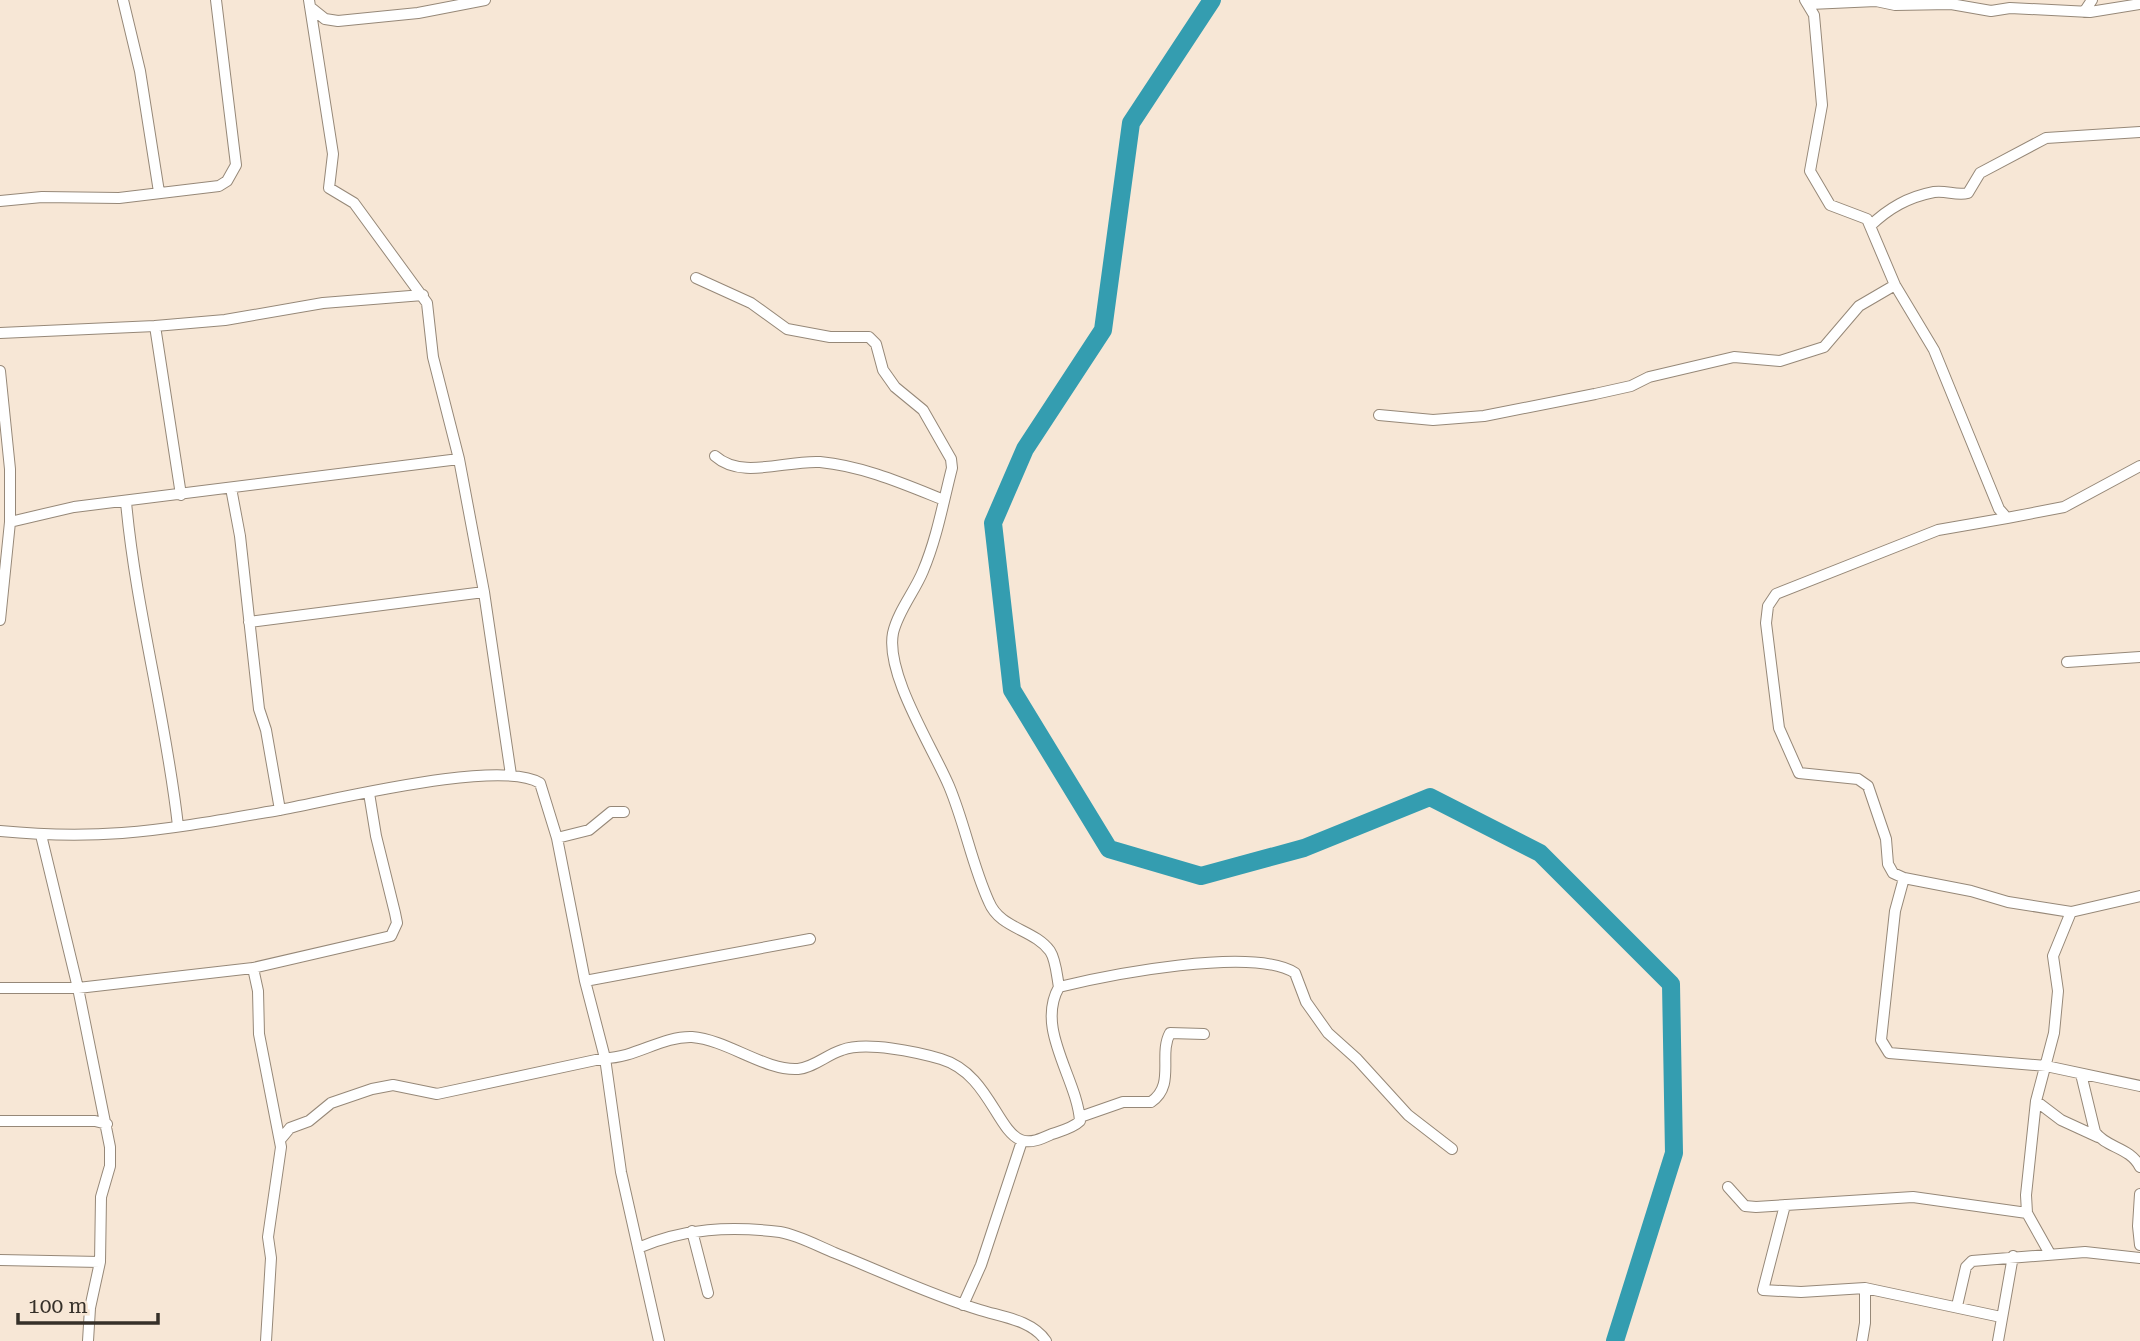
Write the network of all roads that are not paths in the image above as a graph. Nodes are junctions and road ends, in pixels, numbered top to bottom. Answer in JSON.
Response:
{"nodes":[{"id":1,"x":123,"y":0,"type":"edge"},
{"id":2,"x":216,"y":0,"type":"edge"},
{"id":3,"x":485,"y":0,"type":"edge"},
{"id":4,"x":2092,"y":0,"type":"edge"},
{"id":5,"x":1808,"y":2,"type":"edge"},
{"id":6,"x":309,"y":4,"type":"edge"},
{"id":7,"x":2140,"y":4,"type":"edge"},
{"id":8,"x":2084,"y":12,"type":"junction"},
{"id":9,"x":2140,"y":132,"type":"edge"},
{"id":10,"x":159,"y":192,"type":"junction"},
{"id":11,"x":0,"y":201,"type":"edge"},
{"id":12,"x":1870,"y":226,"type":"junction"},
{"id":13,"x":696,"y":278,"type":"dead end"},
{"id":14,"x":1895,"y":285,"type":"junction"},
{"id":15,"x":423,"y":295,"type":"junction"},
{"id":16,"x":155,"y":326,"type":"junction"},
{"id":17,"x":0,"y":333,"type":"edge"},
{"id":18,"x":0,"y":371,"type":"edge"},
{"id":19,"x":1379,"y":415,"type":"dead end"},
{"id":20,"x":715,"y":456,"type":"dead end"},
{"id":21,"x":458,"y":459,"type":"junction"},
{"id":22,"x":2140,"y":466,"type":"edge"},
{"id":23,"x":231,"y":488,"type":"junction"},
{"id":24,"x":181,"y":495,"type":"junction"},
{"id":25,"x":944,"y":500,"type":"junction"},
{"id":26,"x":126,"y":502,"type":"junction"},
{"id":27,"x":2007,"y":518,"type":"junction"},
{"id":28,"x":10,"y":522,"type":"junction"},
{"id":29,"x":484,"y":592,"type":"junction"},
{"id":30,"x":0,"y":620,"type":"edge"},
{"id":31,"x":250,"y":622,"type":"junction"},
{"id":32,"x":2140,"y":657,"type":"edge"},
{"id":33,"x":2067,"y":662,"type":"dead end"},
{"id":34,"x":511,"y":775,"type":"junction"},
{"id":35,"x":369,"y":793,"type":"junction"},
{"id":36,"x":280,"y":810,"type":"junction"},
{"id":37,"x":624,"y":812,"type":"dead end"},
{"id":38,"x":178,"y":826,"type":"junction"},
{"id":39,"x":0,"y":831,"type":"edge"},
{"id":40,"x":41,"y":835,"type":"junction"},
{"id":41,"x":557,"y":838,"type":"junction"},
{"id":42,"x":1904,"y":878,"type":"junction"},
{"id":43,"x":2140,"y":896,"type":"edge"},
{"id":44,"x":2071,"y":912,"type":"junction"},
{"id":45,"x":810,"y":939,"type":"dead end"},
{"id":46,"x":253,"y":968,"type":"junction"},
{"id":47,"x":585,"y":981,"type":"junction"},
{"id":48,"x":1059,"y":987,"type":"junction"},
{"id":49,"x":0,"y":988,"type":"edge"},
{"id":50,"x":78,"y":988,"type":"junction"},
{"id":51,"x":1204,"y":1034,"type":"dead end"},
{"id":52,"x":605,"y":1058,"type":"junction"},
{"id":53,"x":2046,"y":1066,"type":"junction"},
{"id":54,"x":2081,"y":1074,"type":"junction"},
{"id":55,"x":2140,"y":1086,"type":"edge"},
{"id":56,"x":2036,"y":1101,"type":"junction"},
{"id":57,"x":1080,"y":1117,"type":"junction"},
{"id":58,"x":0,"y":1121,"type":"edge"},
{"id":59,"x":107,"y":1124,"type":"junction"},
{"id":60,"x":2098,"y":1137,"type":"junction"},
{"id":61,"x":280,"y":1140,"type":"junction"},
{"id":62,"x":1022,"y":1141,"type":"junction"},
{"id":63,"x":1452,"y":1149,"type":"dead end"},
{"id":64,"x":2140,"y":1167,"type":"edge"},
{"id":65,"x":1728,"y":1187,"type":"dead end"},
{"id":66,"x":2140,"y":1194,"type":"edge"},
{"id":67,"x":1784,"y":1205,"type":"junction"},
{"id":68,"x":2027,"y":1213,"type":"junction"},
{"id":69,"x":692,"y":1231,"type":"junction"},
{"id":70,"x":2140,"y":1245,"type":"edge"},
{"id":71,"x":638,"y":1248,"type":"junction"},
{"id":72,"x":2050,"y":1254,"type":"junction"},
{"id":73,"x":2013,"y":1256,"type":"junction"},
{"id":74,"x":2140,"y":1258,"type":"edge"},
{"id":75,"x":0,"y":1260,"type":"edge"},
{"id":76,"x":100,"y":1262,"type":"junction"},
{"id":77,"x":1865,"y":1288,"type":"junction"},
{"id":78,"x":708,"y":1293,"type":"dead end"},
{"id":79,"x":963,"y":1305,"type":"junction"},
{"id":80,"x":1957,"y":1306,"type":"junction"},
{"id":81,"x":2001,"y":1317,"type":"junction"},
{"id":82,"x":88,"y":1341,"type":"edge"},
{"id":83,"x":266,"y":1341,"type":"edge"},
{"id":84,"x":659,"y":1341,"type":"edge"},
{"id":85,"x":1046,"y":1341,"type":"edge"},
{"id":86,"x":1862,"y":1341,"type":"edge"},
{"id":87,"x":1998,"y":1341,"type":"edge"}],
"edges":[{"from":1,"to":10,"type":"street"},
{"from":2,"to":10,"type":"street"},
{"from":3,"to":6,"type":"street"},
{"from":4,"to":8,"type":"street"},
{"from":5,"to":8,"type":"street"},
{"from":5,"to":12,"type":"street"},
{"from":6,"to":15,"type":"street"},
{"from":7,"to":8,"type":"street"},
{"from":9,"to":12,"type":"street"},
{"from":10,"to":11,"type":"street"},
{"from":12,"to":14,"type":"street"},
{"from":13,"to":25,"type":"street"},
{"from":14,"to":19,"type":"street"},
{"from":14,"to":27,"type":"street"},
{"from":15,"to":16,"type":"street"},
{"from":15,"to":21,"type":"street"},
{"from":16,"to":17,"type":"street"},
{"from":16,"to":24,"type":"street"},
{"from":18,"to":28,"type":"street"},
{"from":20,"to":25,"type":"street"},
{"from":21,"to":23,"type":"street"},
{"from":21,"to":29,"type":"street"},
{"from":22,"to":27,"type":"street"},
{"from":23,"to":24,"type":"street"},
{"from":23,"to":31,"type":"street"},
{"from":24,"to":26,"type":"street"},
{"from":25,"to":48,"type":"street"},
{"from":26,"to":28,"type":"street"},
{"from":26,"to":38,"type":"street"},
{"from":27,"to":42,"type":"street"},
{"from":28,"to":30,"type":"street"},
{"from":29,"to":31,"type":"street"},
{"from":29,"to":34,"type":"street"},
{"from":31,"to":36,"type":"street"},
{"from":32,"to":33,"type":"street"},
{"from":34,"to":35,"type":"street"},
{"from":34,"to":41,"type":"street"},
{"from":35,"to":36,"type":"street"},
{"from":35,"to":46,"type":"street"},
{"from":36,"to":38,"type":"street"},
{"from":37,"to":41,"type":"street"},
{"from":38,"to":40,"type":"street"},
{"from":39,"to":40,"type":"street"},
{"from":40,"to":50,"type":"street"},
{"from":41,"to":47,"type":"street"},
{"from":42,"to":44,"type":"street"},
{"from":42,"to":53,"type":"street"},
{"from":43,"to":44,"type":"street"},
{"from":44,"to":53,"type":"street"},
{"from":45,"to":47,"type":"street"},
{"from":46,"to":50,"type":"street"},
{"from":46,"to":61,"type":"street"},
{"from":47,"to":52,"type":"street"},
{"from":48,"to":57,"type":"street"},
{"from":48,"to":63,"type":"street"},
{"from":49,"to":50,"type":"street"},
{"from":50,"to":59,"type":"street"},
{"from":51,"to":57,"type":"street"},
{"from":52,"to":61,"type":"street"},
{"from":52,"to":62,"type":"street"},
{"from":52,"to":71,"type":"street"},
{"from":53,"to":54,"type":"street"},
{"from":53,"to":56,"type":"street"},
{"from":54,"to":55,"type":"street"},
{"from":54,"to":60,"type":"street"},
{"from":56,"to":60,"type":"street"},
{"from":56,"to":68,"type":"street"},
{"from":57,"to":62,"type":"street"},
{"from":58,"to":59,"type":"street"},
{"from":59,"to":76,"type":"street"},
{"from":60,"to":64,"type":"street"},
{"from":61,"to":83,"type":"street"},
{"from":62,"to":79,"type":"street"},
{"from":65,"to":67,"type":"street"},
{"from":66,"to":70,"type":"street"},
{"from":67,"to":68,"type":"street"},
{"from":67,"to":77,"type":"street"},
{"from":68,"to":72,"type":"street"},
{"from":69,"to":71,"type":"street"},
{"from":69,"to":78,"type":"street"},
{"from":69,"to":79,"type":"street"},
{"from":71,"to":84,"type":"street"},
{"from":72,"to":73,"type":"street"},
{"from":72,"to":74,"type":"street"},
{"from":73,"to":80,"type":"street"},
{"from":73,"to":81,"type":"street"},
{"from":75,"to":76,"type":"street"},
{"from":76,"to":82,"type":"street"},
{"from":77,"to":80,"type":"street"},
{"from":77,"to":86,"type":"street"},
{"from":79,"to":85,"type":"street"},
{"from":80,"to":81,"type":"street"},
{"from":81,"to":87,"type":"street"}]}
